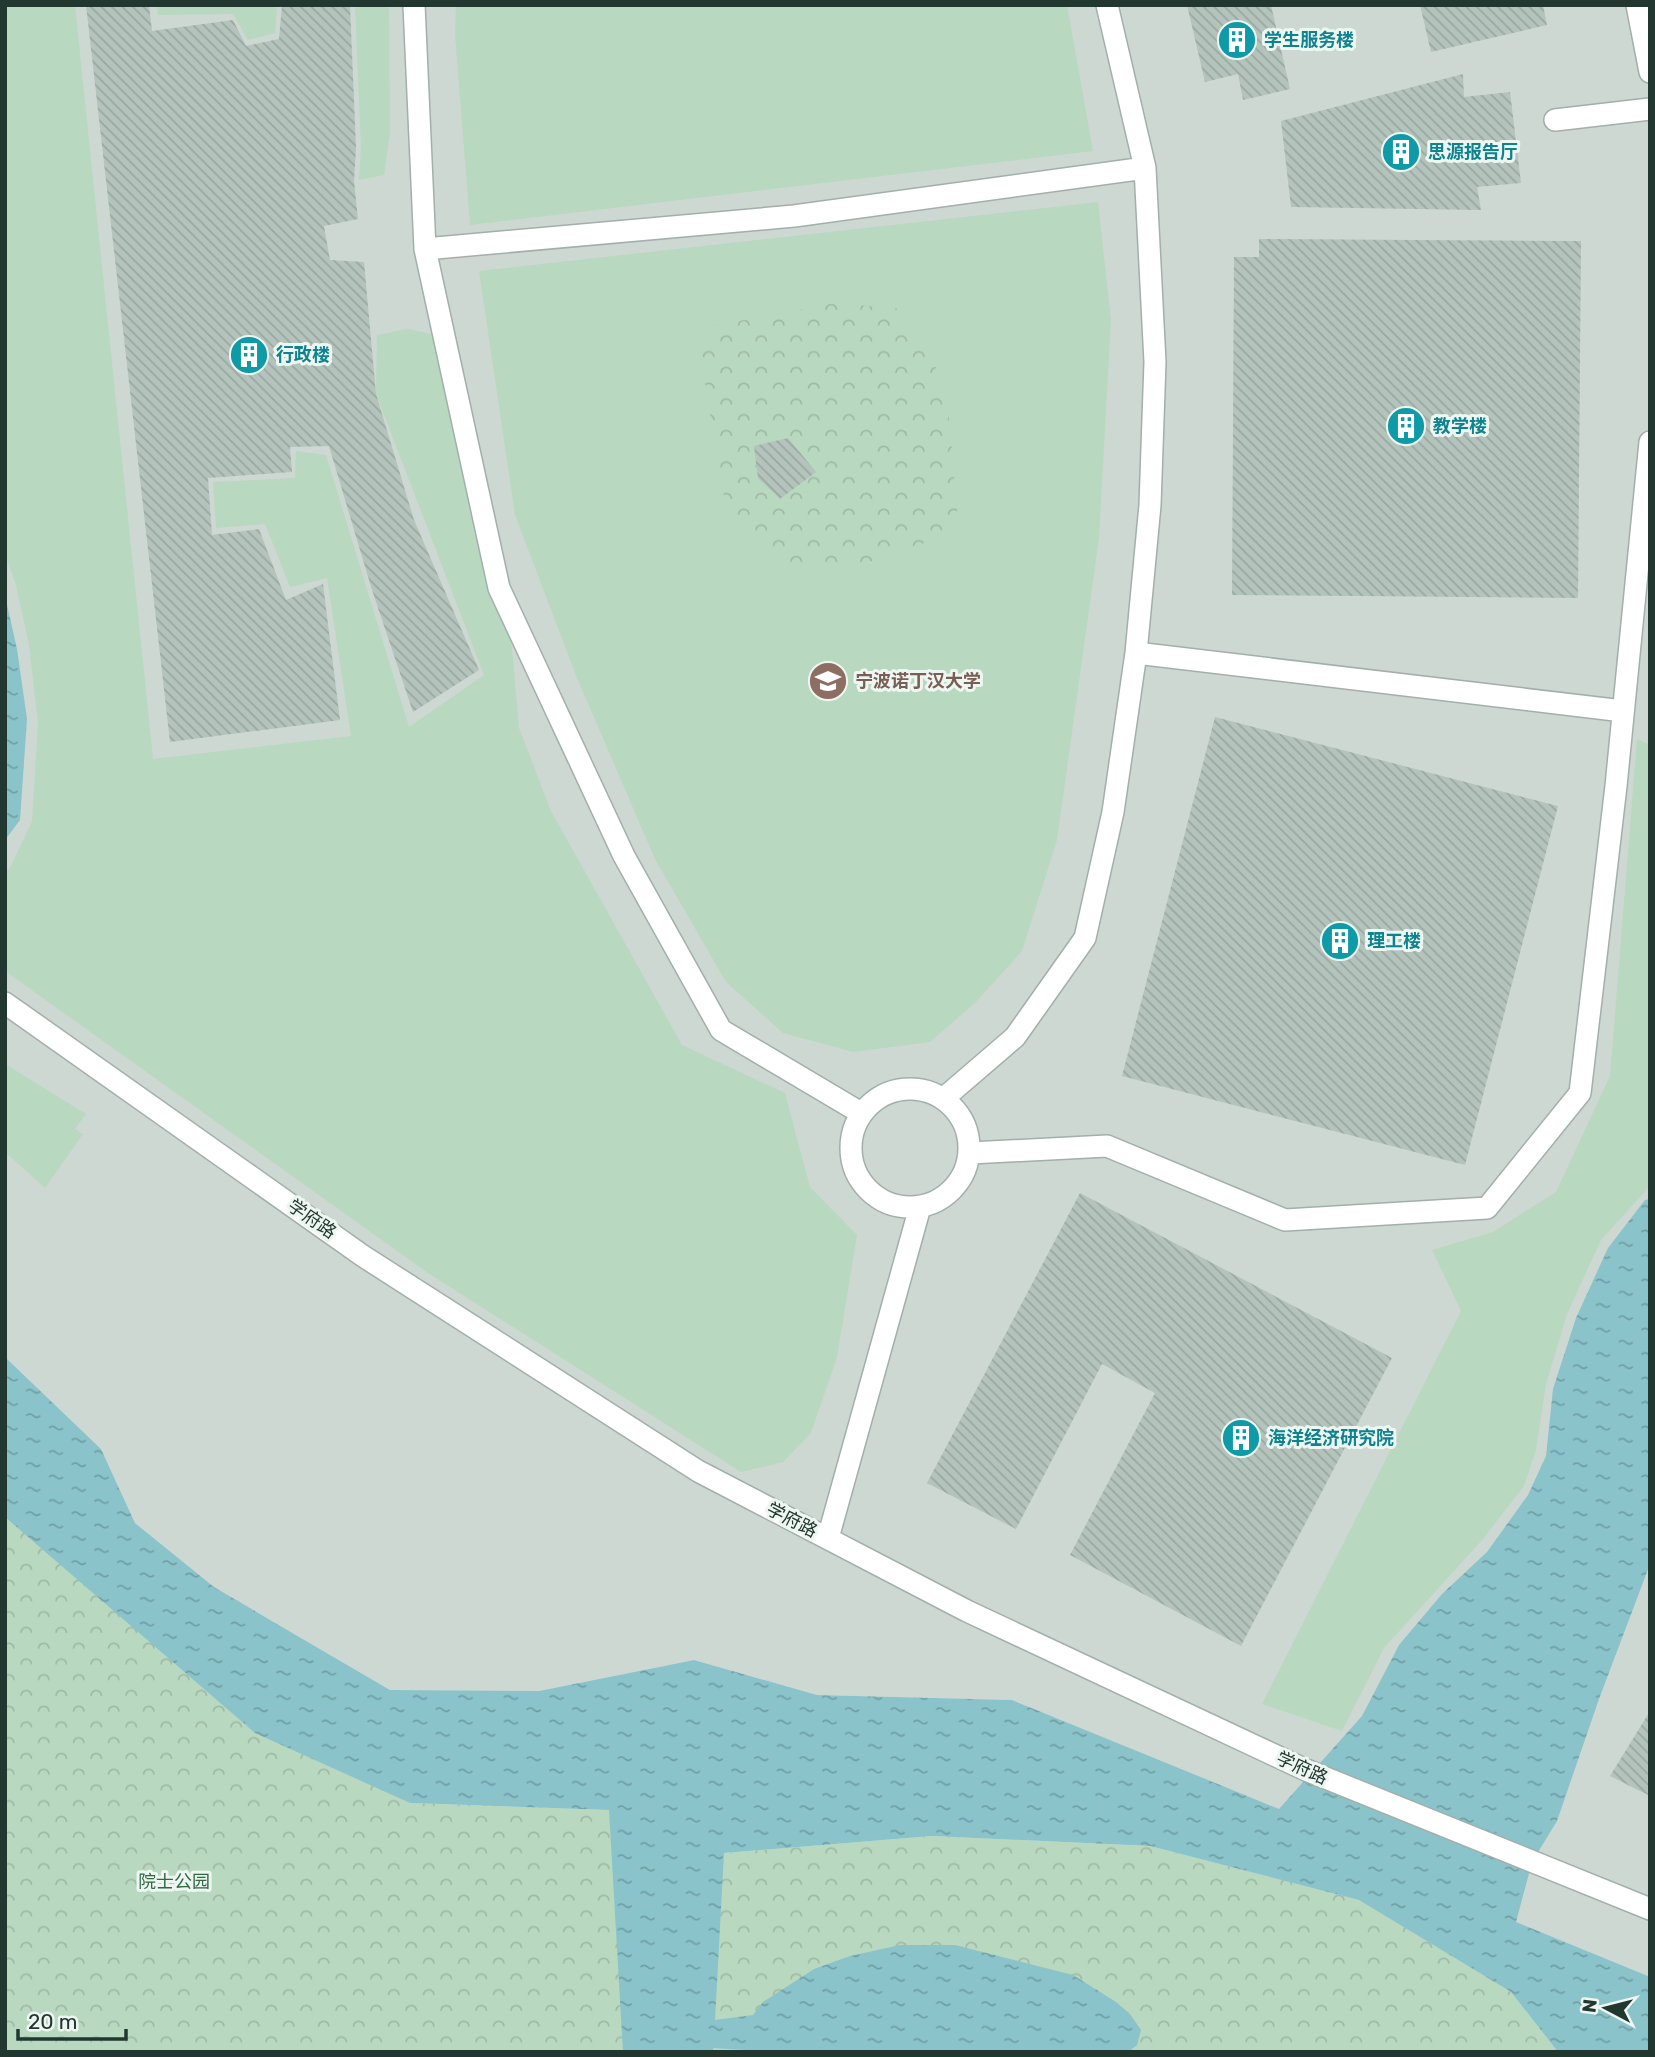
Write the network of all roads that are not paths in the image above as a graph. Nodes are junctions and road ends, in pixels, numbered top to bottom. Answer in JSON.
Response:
{"nodes":[{"id":1,"x":414,"y":5,"type":"edge"},
{"id":2,"x":1107,"y":5,"type":"edge"},
{"id":3,"x":1637,"y":5,"type":"edge"},
{"id":4,"x":1650,"y":72,"type":"edge"},
{"id":5,"x":1650,"y":109,"type":"edge"},
{"id":6,"x":1555,"y":120,"type":"dead end"},
{"id":7,"x":1145,"y":168,"type":"junction"},
{"id":8,"x":425,"y":249,"type":"junction"},
{"id":9,"x":1650,"y":442,"type":"edge"},
{"id":10,"x":1136,"y":653,"type":"junction"},
{"id":11,"x":1623,"y":711,"type":"junction"},
{"id":12,"x":5,"y":1003,"type":"edge"},
{"id":13,"x":944,"y":1098,"type":"junction"},
{"id":14,"x":861,"y":1114,"type":"junction"},
{"id":15,"x":970,"y":1153,"type":"junction"},
{"id":16,"x":920,"y":1207,"type":"junction"},
{"id":17,"x":828,"y":1538,"type":"junction"},
{"id":18,"x":1650,"y":1909,"type":"edge"}],
"edges":[{"from":1,"to":8,"type":"street"},
{"from":2,"to":7,"type":"street"},
{"from":3,"to":4,"type":"street"},
{"from":5,"to":6,"type":"street"},
{"from":7,"to":8,"type":"street"},
{"from":7,"to":10,"type":"street"},
{"from":8,"to":14,"type":"street"},
{"from":9,"to":11,"type":"street"},
{"from":10,"to":11,"type":"street"},
{"from":10,"to":13,"type":"street"},
{"from":11,"to":15,"type":"street"},
{"from":12,"to":17,"type":"street","name":"学府路"},
{"from":13,"to":14,"type":"street"},
{"from":13,"to":15,"type":"street"},
{"from":14,"to":16,"type":"street"},
{"from":15,"to":16,"type":"street"},
{"from":16,"to":17,"type":"street"},
{"from":17,"to":18,"type":"street","name":"学府路"}]}
